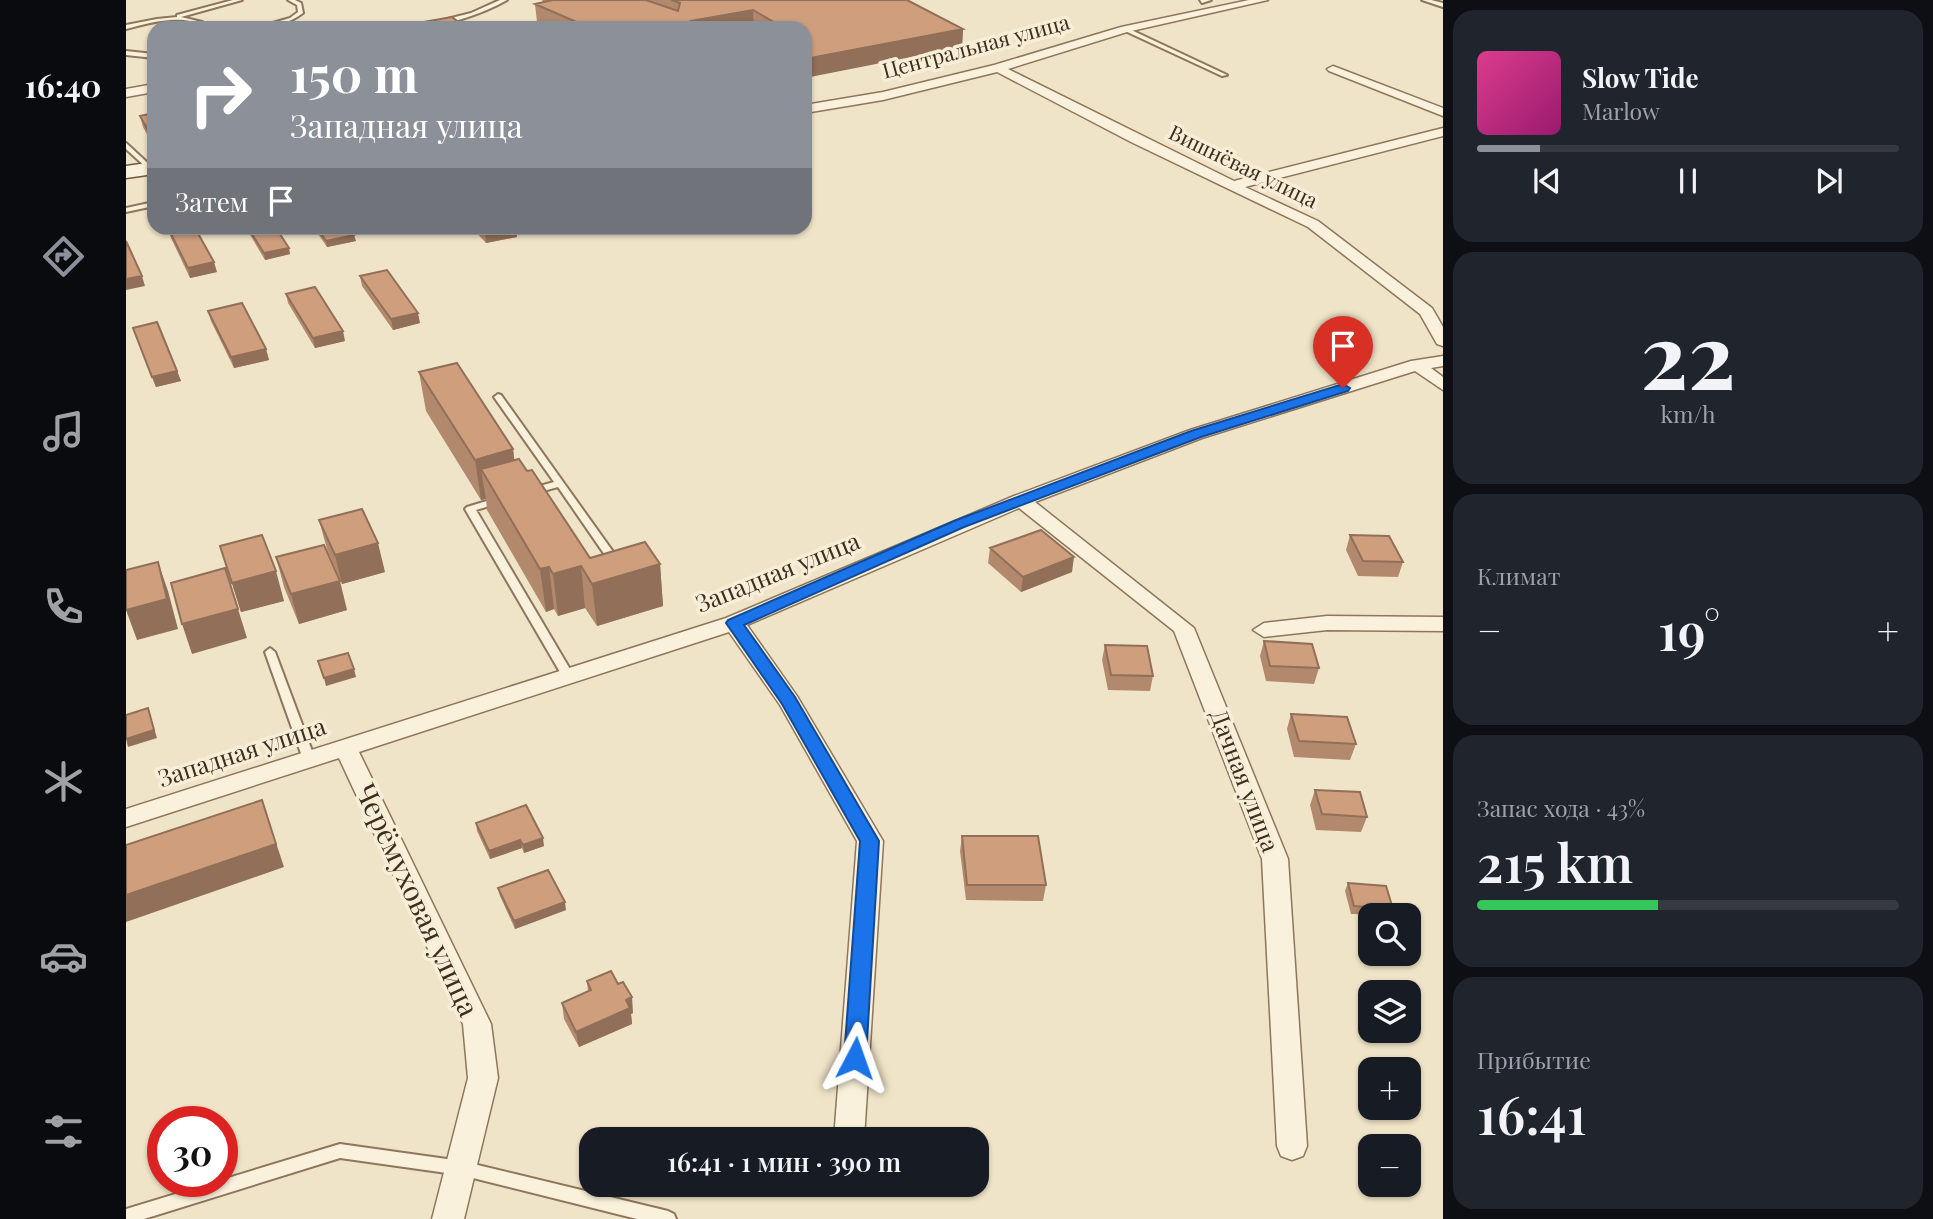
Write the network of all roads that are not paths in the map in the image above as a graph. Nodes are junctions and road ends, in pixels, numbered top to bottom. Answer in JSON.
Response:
{"nodes":[{"id":1,"x":239,"y":0,"type":"edge"},
{"id":2,"x":291,"y":0,"type":"edge"},
{"id":3,"x":504,"y":0,"type":"edge"},
{"id":4,"x":1203,"y":0,"type":"edge"},
{"id":5,"x":1263,"y":0,"type":"edge"},
{"id":6,"x":1426,"y":0,"type":"edge"},
{"id":7,"x":1443,"y":5,"type":"edge"},
{"id":8,"x":169,"y":19,"type":"junction"},
{"id":9,"x":158,"y":21,"type":"edge"},
{"id":10,"x":193,"y":21,"type":"edge"},
{"id":11,"x":284,"y":21,"type":"edge"},
{"id":12,"x":444,"y":21,"type":"edge"},
{"id":13,"x":147,"y":23,"type":"edge"},
{"id":14,"x":126,"y":27,"type":"edge"},
{"id":15,"x":1125,"y":29,"type":"junction"},
{"id":16,"x":126,"y":53,"type":"edge"},
{"id":17,"x":147,"y":55,"type":"edge"},
{"id":18,"x":998,"y":68,"type":"junction"},
{"id":19,"x":1334,"y":69,"type":"dead end"},
{"id":20,"x":1223,"y":75,"type":"dead end"},
{"id":21,"x":147,"y":90,"type":"edge"},
{"id":22,"x":126,"y":93,"type":"edge"},
{"id":23,"x":812,"y":108,"type":"edge"},
{"id":24,"x":1443,"y":112,"type":"edge"},
{"id":25,"x":1443,"y":132,"type":"edge"},
{"id":26,"x":126,"y":145,"type":"edge"},
{"id":27,"x":147,"y":164,"type":"edge"},
{"id":28,"x":147,"y":169,"type":"edge"},
{"id":29,"x":126,"y":172,"type":"edge"},
{"id":30,"x":1236,"y":185,"type":"junction"},
{"id":31,"x":147,"y":206,"type":"edge"},
{"id":32,"x":126,"y":210,"type":"edge"},
{"id":33,"x":1443,"y":341,"type":"edge"},
{"id":34,"x":1443,"y":361,"type":"edge"},
{"id":35,"x":1417,"y":365,"type":"junction"},
{"id":36,"x":1443,"y":385,"type":"edge"},
{"id":37,"x":498,"y":397,"type":"dead end"},
{"id":38,"x":559,"y":484,"type":"junction"},
{"id":39,"x":521,"y":494,"type":"edge"},
{"id":40,"x":509,"y":498,"type":"edge"},
{"id":41,"x":1021,"y":500,"type":"junction"},
{"id":42,"x":611,"y":556,"type":"edge"},
{"id":43,"x":734,"y":623,"type":"junction"},
{"id":44,"x":1443,"y":624,"type":"edge"},
{"id":45,"x":1264,"y":630,"type":"dead end"},
{"id":46,"x":270,"y":652,"type":"dead end"},
{"id":47,"x":568,"y":676,"type":"junction"},
{"id":48,"x":345,"y":747,"type":"junction"},
{"id":49,"x":309,"y":759,"type":"junction"},
{"id":50,"x":126,"y":818,"type":"edge"},
{"id":51,"x":850,"y":1127,"type":"edge"},
{"id":52,"x":1292,"y":1146,"type":"dead end"},
{"id":53,"x":461,"y":1168,"type":"junction"},
{"id":54,"x":126,"y":1217,"type":"edge"},
{"id":55,"x":448,"y":1219,"type":"edge"},
{"id":56,"x":668,"y":1219,"type":"edge"}],
"edges":[{"from":1,"to":8,"type":"lane"},
{"from":2,"to":11,"type":"lane"},
{"from":3,"to":12,"type":"lane"},
{"from":4,"to":15,"type":"street"},
{"from":5,"to":15,"type":"street","name":"Центральная улица"},
{"from":6,"to":7,"type":"lane"},
{"from":8,"to":9,"type":"lane"},
{"from":8,"to":10,"type":"lane"},
{"from":13,"to":14,"type":"lane"},
{"from":15,"to":18,"type":"street","name":"Центральная улица"},
{"from":15,"to":20,"type":"lane"},
{"from":16,"to":17,"type":"lane"},
{"from":18,"to":23,"type":"street","name":"Центральная улица"},
{"from":18,"to":30,"type":"street","name":"Вишнёвая улица"},
{"from":19,"to":24,"type":"street"},
{"from":21,"to":22,"type":"street"},
{"from":25,"to":30,"type":"street"},
{"from":26,"to":27,"type":"lane"},
{"from":28,"to":29,"type":"street"},
{"from":30,"to":33,"type":"street","name":"Вишнёвая улица"},
{"from":31,"to":32,"type":"lane"},
{"from":34,"to":35,"type":"street","name":"Западная улица"},
{"from":35,"to":36,"type":"street"},
{"from":35,"to":41,"type":"street","name":"Западная улица"},
{"from":37,"to":38,"type":"lane"},
{"from":38,"to":39,"type":"lane"},
{"from":38,"to":42,"type":"lane"},
{"from":40,"to":47,"type":"lane"},
{"from":41,"to":43,"type":"street","name":"Западная улица"},
{"from":41,"to":52,"type":"street","name":"Дачная улица"},
{"from":43,"to":47,"type":"street","name":"Западная улица"},
{"from":43,"to":51,"type":"street"},
{"from":44,"to":45,"type":"street"},
{"from":46,"to":49,"type":"lane"},
{"from":47,"to":48,"type":"street","name":"Западная улица"},
{"from":48,"to":49,"type":"street","name":"Западная улица"},
{"from":48,"to":53,"type":"street","name":"Черёмуховая улица"},
{"from":49,"to":50,"type":"street","name":"Западная улица"},
{"from":53,"to":54,"type":"lane"},
{"from":53,"to":55,"type":"street","name":"Черёмуховая улица"},
{"from":53,"to":56,"type":"lane"}]}
